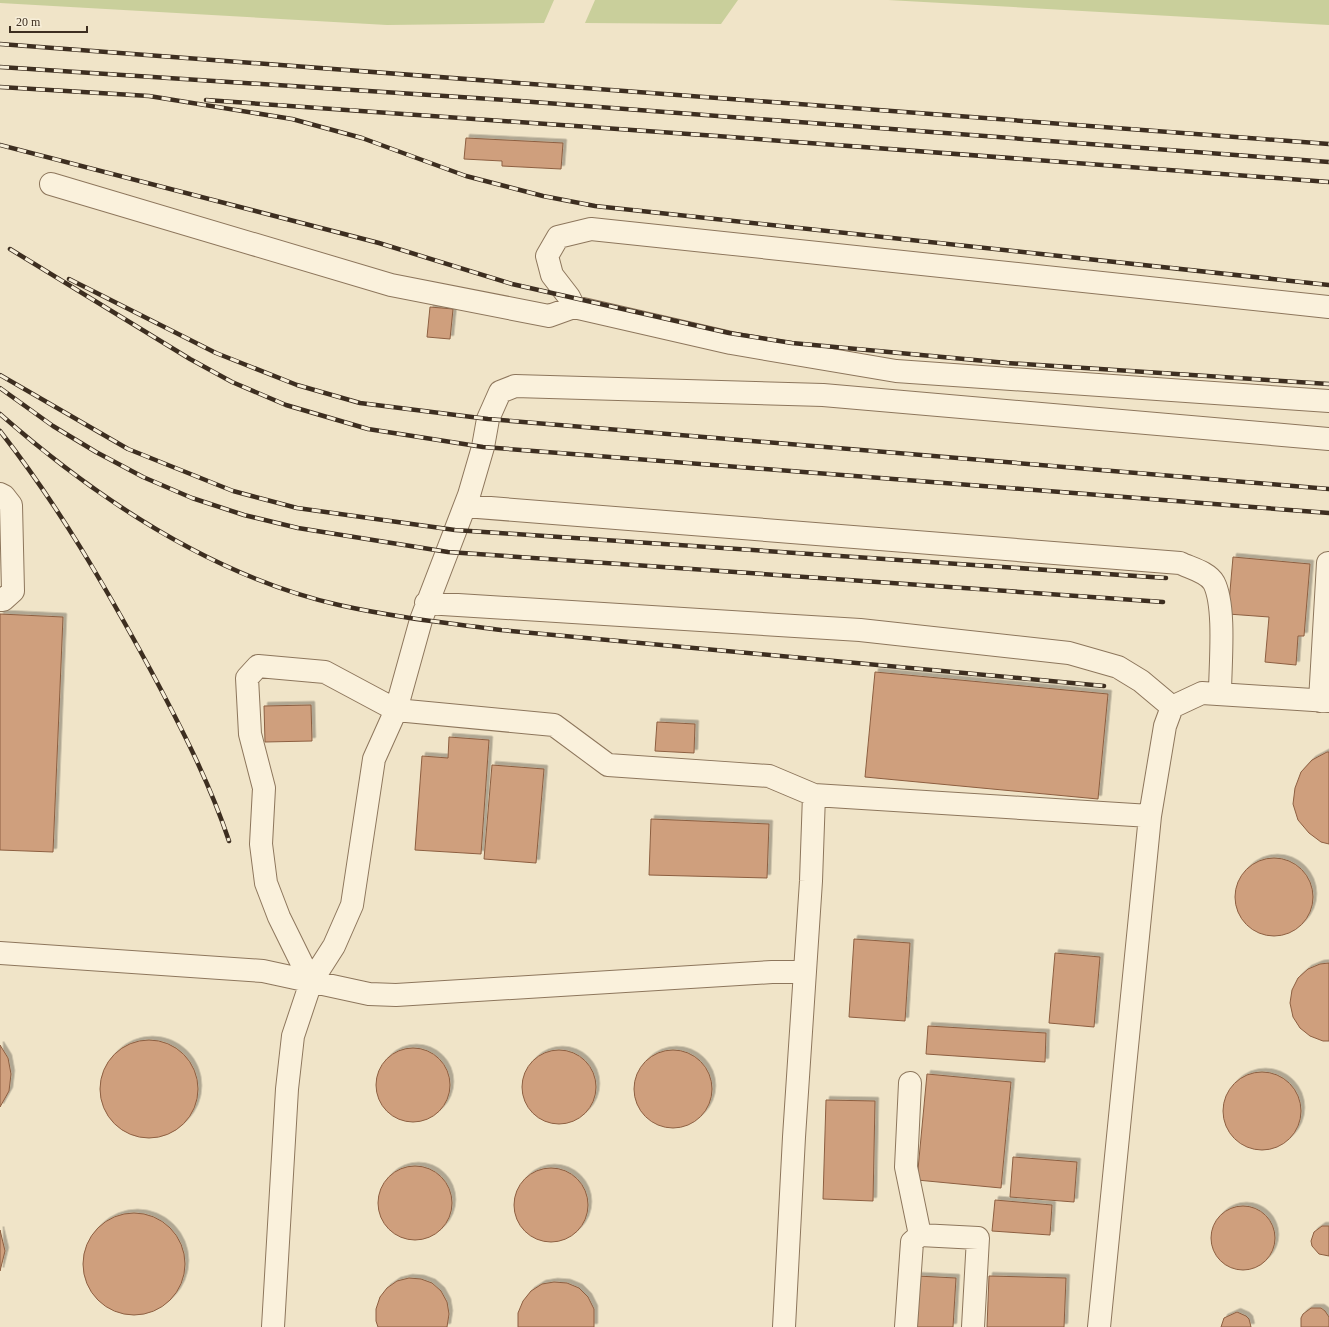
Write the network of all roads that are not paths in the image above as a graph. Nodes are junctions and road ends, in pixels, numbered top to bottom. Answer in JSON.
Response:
{"nodes":[{"id":1,"x":51,"y":184,"type":"dead end"},
{"id":2,"x":574,"y":307,"type":"junction"},
{"id":3,"x":1329,"y":307,"type":"edge"},
{"id":4,"x":1329,"y":401,"type":"edge"},
{"id":5,"x":1329,"y":438,"type":"edge"},
{"id":6,"x":0,"y":494,"type":"edge"},
{"id":7,"x":465,"y":506,"type":"junction"},
{"id":8,"x":1328,"y":563,"type":"dead end"},
{"id":9,"x":0,"y":600,"type":"edge"},
{"id":10,"x":426,"y":603,"type":"junction"},
{"id":11,"x":1220,"y":694,"type":"junction"},
{"id":12,"x":1325,"y":701,"type":"edge"},
{"id":13,"x":1172,"y":707,"type":"junction"},
{"id":14,"x":396,"y":710,"type":"junction"},
{"id":15,"x":814,"y":795,"type":"junction"},
{"id":16,"x":1150,"y":816,"type":"junction"},
{"id":17,"x":0,"y":953,"type":"edge"},
{"id":18,"x":805,"y":972,"type":"junction"},
{"id":19,"x":311,"y":982,"type":"junction"},
{"id":20,"x":910,"y":1083,"type":"dead end"},
{"id":21,"x":920,"y":1235,"type":"junction"},
{"id":22,"x":273,"y":1327,"type":"edge"},
{"id":23,"x":784,"y":1327,"type":"edge"},
{"id":24,"x":906,"y":1327,"type":"edge"},
{"id":25,"x":973,"y":1327,"type":"edge"},
{"id":26,"x":1099,"y":1327,"type":"edge"}],
"edges":[{"from":1,"to":2,"type":"lane"},
{"from":2,"to":3,"type":"lane"},
{"from":2,"to":4,"type":"lane"},
{"from":5,"to":7,"type":"lane"},
{"from":6,"to":9,"type":"lane"},
{"from":7,"to":10,"type":"lane"},
{"from":7,"to":11,"type":"lane"},
{"from":8,"to":12,"type":"lane"},
{"from":10,"to":13,"type":"lane"},
{"from":10,"to":14,"type":"lane"},
{"from":11,"to":12,"type":"lane"},
{"from":11,"to":13,"type":"lane"},
{"from":13,"to":16,"type":"lane"},
{"from":14,"to":15,"type":"lane"},
{"from":14,"to":19,"type":"lane"},
{"from":14,"to":19,"type":"lane"},
{"from":15,"to":16,"type":"lane"},
{"from":15,"to":18,"type":"lane"},
{"from":16,"to":26,"type":"lane"},
{"from":17,"to":19,"type":"lane"},
{"from":18,"to":19,"type":"lane"},
{"from":18,"to":23,"type":"lane"},
{"from":19,"to":22,"type":"lane"},
{"from":20,"to":21,"type":"lane"},
{"from":21,"to":24,"type":"lane"},
{"from":21,"to":25,"type":"lane"}]}
